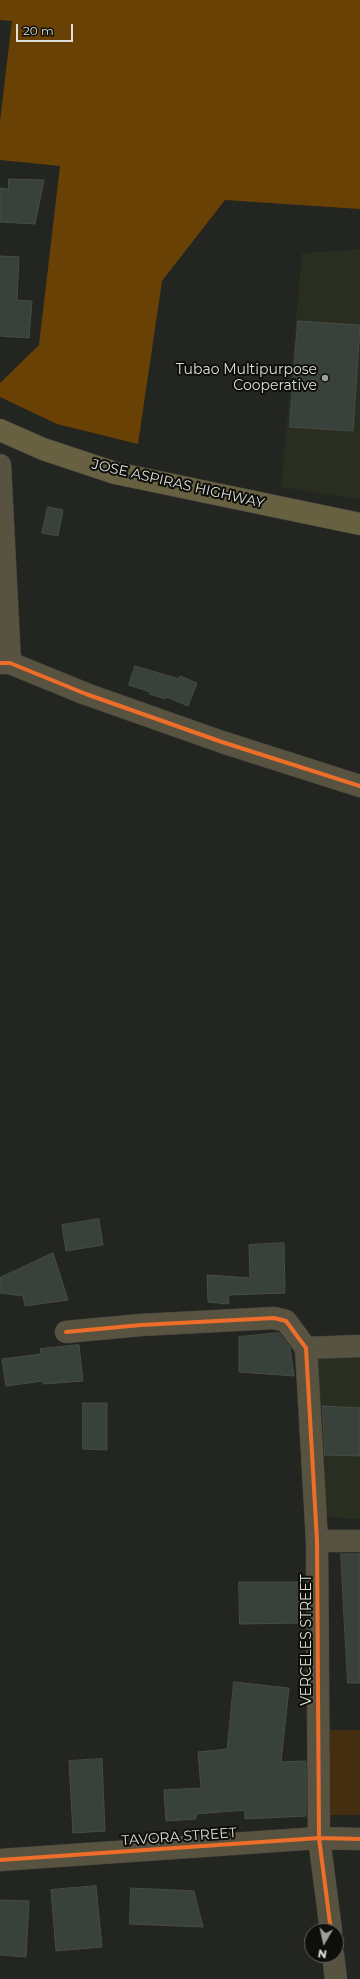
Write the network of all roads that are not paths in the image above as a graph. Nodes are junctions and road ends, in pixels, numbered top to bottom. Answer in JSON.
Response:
{"nodes":[{"id":1,"x":0,"y":430,"type":"edge"},
{"id":2,"x":0,"y":465,"type":"edge"},
{"id":3,"x":360,"y":524,"type":"edge"},
{"id":4,"x":5,"y":663,"type":"edge"},
{"id":5,"x":360,"y":786,"type":"edge"},
{"id":6,"x":66,"y":1332,"type":"dead end"},
{"id":7,"x":360,"y":1346,"type":"edge"},
{"id":8,"x":306,"y":1348,"type":"junction"},
{"id":9,"x":317,"y":1541,"type":"junction"},
{"id":10,"x":360,"y":1541,"type":"edge"},
{"id":11,"x":319,"y":1838,"type":"junction"},
{"id":12,"x":360,"y":1839,"type":"edge"},
{"id":13,"x":0,"y":1860,"type":"edge"},
{"id":14,"x":329,"y":1923,"type":"edge"},
{"id":15,"x":335,"y":1963,"type":"edge"},
{"id":16,"x":336,"y":1979,"type":"edge"}],
"edges":[{"from":1,"to":3,"type":"main road","name":"JOSE ASPIRAS HIGHWAY"},
{"from":2,"to":4,"type":"street"},
{"from":4,"to":5,"type":"street"},
{"from":6,"to":8,"type":"street"},
{"from":7,"to":8,"type":"street"},
{"from":8,"to":9,"type":"street","name":"VERCELES STREET"},
{"from":9,"to":10,"type":"street"},
{"from":9,"to":11,"type":"street","name":"VERCELES STREET"},
{"from":11,"to":12,"type":"street","name":"TAVORA STREET"},
{"from":11,"to":13,"type":"street","name":"TAVORA STREET"},
{"from":11,"to":14,"type":"street","name":"VERCELES STREET"},
{"from":15,"to":16,"type":"street"}]}
